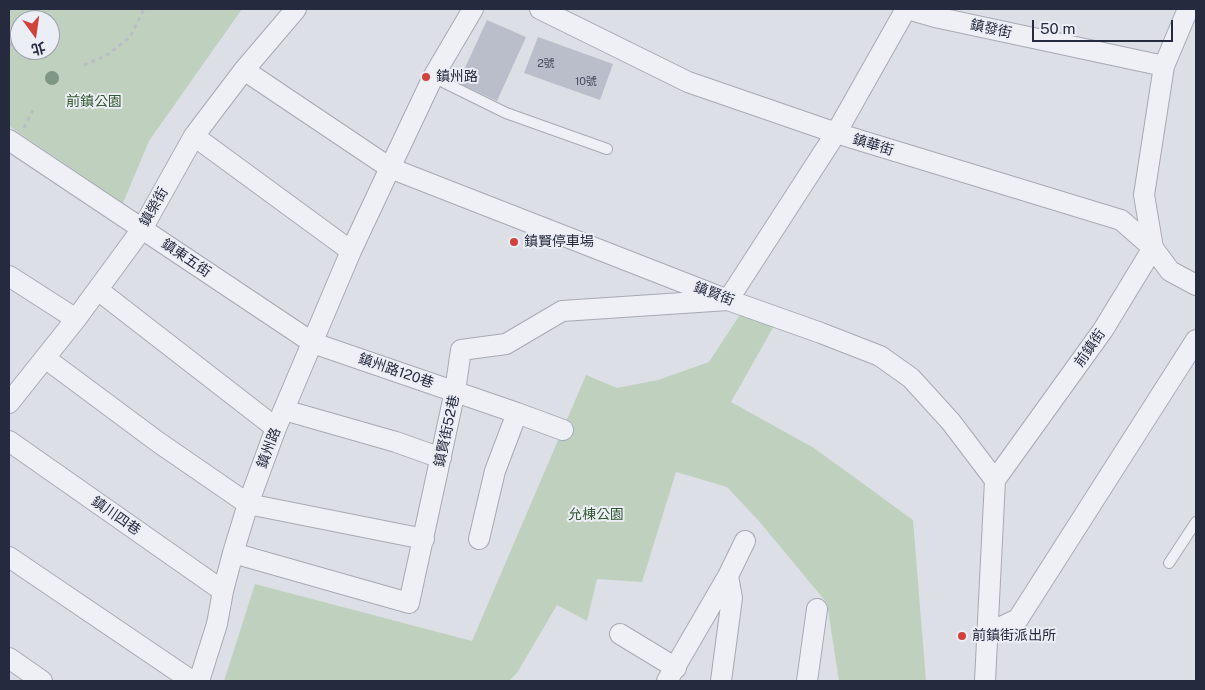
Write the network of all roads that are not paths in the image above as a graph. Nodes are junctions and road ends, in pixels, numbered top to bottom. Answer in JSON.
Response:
{"nodes":[{"id":1,"x":296,"y":9,"type":"edge"},
{"id":2,"x":473,"y":9,"type":"edge"},
{"id":3,"x":540,"y":9,"type":"edge"},
{"id":4,"x":906,"y":9,"type":"edge"},
{"id":5,"x":1188,"y":9,"type":"edge"},
{"id":6,"x":1164,"y":66,"type":"junction"},
{"id":7,"x":244,"y":70,"type":"junction"},
{"id":8,"x":433,"y":77,"type":"junction"},
{"id":9,"x":836,"y":134,"type":"junction"},
{"id":10,"x":16,"y":135,"type":"edge"},
{"id":11,"x":194,"y":136,"type":"junction"},
{"id":12,"x":607,"y":149,"type":"dead end"},
{"id":13,"x":390,"y":168,"type":"junction"},
{"id":14,"x":142,"y":229,"type":"junction"},
{"id":15,"x":1153,"y":248,"type":"junction"},
{"id":16,"x":351,"y":251,"type":"junction"},
{"id":17,"x":9,"y":276,"type":"edge"},
{"id":18,"x":1196,"y":285,"type":"edge"},
{"id":19,"x":98,"y":290,"type":"junction"},
{"id":20,"x":728,"y":300,"type":"junction"},
{"id":21,"x":76,"y":319,"type":"junction"},
{"id":22,"x":1196,"y":340,"type":"edge"},
{"id":23,"x":313,"y":343,"type":"junction"},
{"id":24,"x":45,"y":358,"type":"junction"},
{"id":25,"x":455,"y":391,"type":"junction"},
{"id":26,"x":9,"y":403,"type":"edge"},
{"id":27,"x":284,"y":410,"type":"junction"},
{"id":28,"x":517,"y":413,"type":"junction"},
{"id":29,"x":276,"y":428,"type":"junction"},
{"id":30,"x":563,"y":430,"type":"dead end"},
{"id":31,"x":9,"y":441,"type":"edge"},
{"id":32,"x":441,"y":458,"type":"junction"},
{"id":33,"x":995,"y":480,"type":"junction"},
{"id":34,"x":248,"y":504,"type":"junction"},
{"id":35,"x":1196,"y":522,"type":"edge"},
{"id":36,"x":424,"y":539,"type":"junction"},
{"id":37,"x":479,"y":539,"type":"dead end"},
{"id":38,"x":744,"y":541,"type":"dead end"},
{"id":39,"x":233,"y":553,"type":"junction"},
{"id":40,"x":9,"y":557,"type":"edge"},
{"id":41,"x":1169,"y":563,"type":"dead end"},
{"id":42,"x":728,"y":576,"type":"junction"},
{"id":43,"x":222,"y":591,"type":"junction"},
{"id":44,"x":817,"y":610,"type":"dead end"},
{"id":45,"x":988,"y":633,"type":"junction"},
{"id":46,"x":620,"y":634,"type":"dead end"},
{"id":47,"x":9,"y":658,"type":"edge"},
{"id":48,"x":671,"y":675,"type":"edge"},
{"id":49,"x":42,"y":681,"type":"edge"},
{"id":50,"x":192,"y":681,"type":"edge"},
{"id":51,"x":199,"y":681,"type":"edge"},
{"id":52,"x":721,"y":681,"type":"edge"},
{"id":53,"x":807,"y":681,"type":"edge"},
{"id":54,"x":984,"y":681,"type":"edge"}],
"edges":[{"from":1,"to":7,"type":"street","name":"鎮榮街"},
{"from":2,"to":8,"type":"street","name":"鎮州路"},
{"from":3,"to":9,"type":"street","name":"鎮華街"},
{"from":4,"to":6,"type":"street","name":"鎮發街"},
{"from":4,"to":9,"type":"street"},
{"from":5,"to":6,"type":"street"},
{"from":6,"to":15,"type":"street"},
{"from":7,"to":11,"type":"street","name":"鎮榮街"},
{"from":7,"to":13,"type":"street","name":"鎮賢街"},
{"from":8,"to":12,"type":"lane"},
{"from":8,"to":13,"type":"street","name":"鎮州路"},
{"from":9,"to":15,"type":"street","name":"鎮華街"},
{"from":9,"to":20,"type":"street"},
{"from":10,"to":14,"type":"street","name":"鎮東五街"},
{"from":11,"to":14,"type":"street","name":"鎮榮街"},
{"from":11,"to":16,"type":"street"},
{"from":13,"to":16,"type":"street","name":"鎮州路"},
{"from":13,"to":20,"type":"street","name":"鎮賢街"},
{"from":14,"to":19,"type":"street","name":"鎮榮街"},
{"from":14,"to":23,"type":"street","name":"鎮東五街"},
{"from":15,"to":18,"type":"street","name":"鎮華街"},
{"from":15,"to":33,"type":"street","name":"前鎮街"},
{"from":16,"to":23,"type":"street","name":"鎮州路"},
{"from":17,"to":21,"type":"street"},
{"from":19,"to":21,"type":"street","name":"鎮榮街"},
{"from":19,"to":29,"type":"street"},
{"from":20,"to":25,"type":"street","name":"鎮賢街52巷"},
{"from":20,"to":33,"type":"street","name":"鎮賢街"},
{"from":21,"to":24,"type":"street","name":"鎮榮街"},
{"from":22,"to":45,"type":"street"},
{"from":23,"to":25,"type":"street","name":"鎮州路120巷"},
{"from":23,"to":27,"type":"street","name":"鎮州路"},
{"from":24,"to":26,"type":"street","name":"鎮榮街"},
{"from":24,"to":34,"type":"street"},
{"from":25,"to":28,"type":"street","name":"鎮州路120巷"},
{"from":25,"to":32,"type":"street","name":"鎮賢街52巷"},
{"from":27,"to":29,"type":"street","name":"鎮州路"},
{"from":27,"to":32,"type":"street"},
{"from":28,"to":30,"type":"street","name":"鎮州路120巷"},
{"from":28,"to":37,"type":"street"},
{"from":29,"to":34,"type":"street","name":"鎮州路"},
{"from":31,"to":43,"type":"street","name":"鎮川四巷"},
{"from":32,"to":36,"type":"street","name":"鎮賢街52巷"},
{"from":33,"to":45,"type":"street"},
{"from":34,"to":36,"type":"street"},
{"from":34,"to":39,"type":"street","name":"鎮州路"},
{"from":35,"to":41,"type":"lane"},
{"from":36,"to":39,"type":"street","name":"鎮賢街52巷"},
{"from":38,"to":42,"type":"street"},
{"from":39,"to":43,"type":"street","name":"鎮州路"},
{"from":40,"to":50,"type":"street"},
{"from":42,"to":48,"type":"street"},
{"from":42,"to":52,"type":"street"},
{"from":43,"to":51,"type":"street","name":"鎮州路"},
{"from":44,"to":53,"type":"street"},
{"from":45,"to":54,"type":"street"},
{"from":46,"to":48,"type":"street"},
{"from":47,"to":49,"type":"street"}]}
